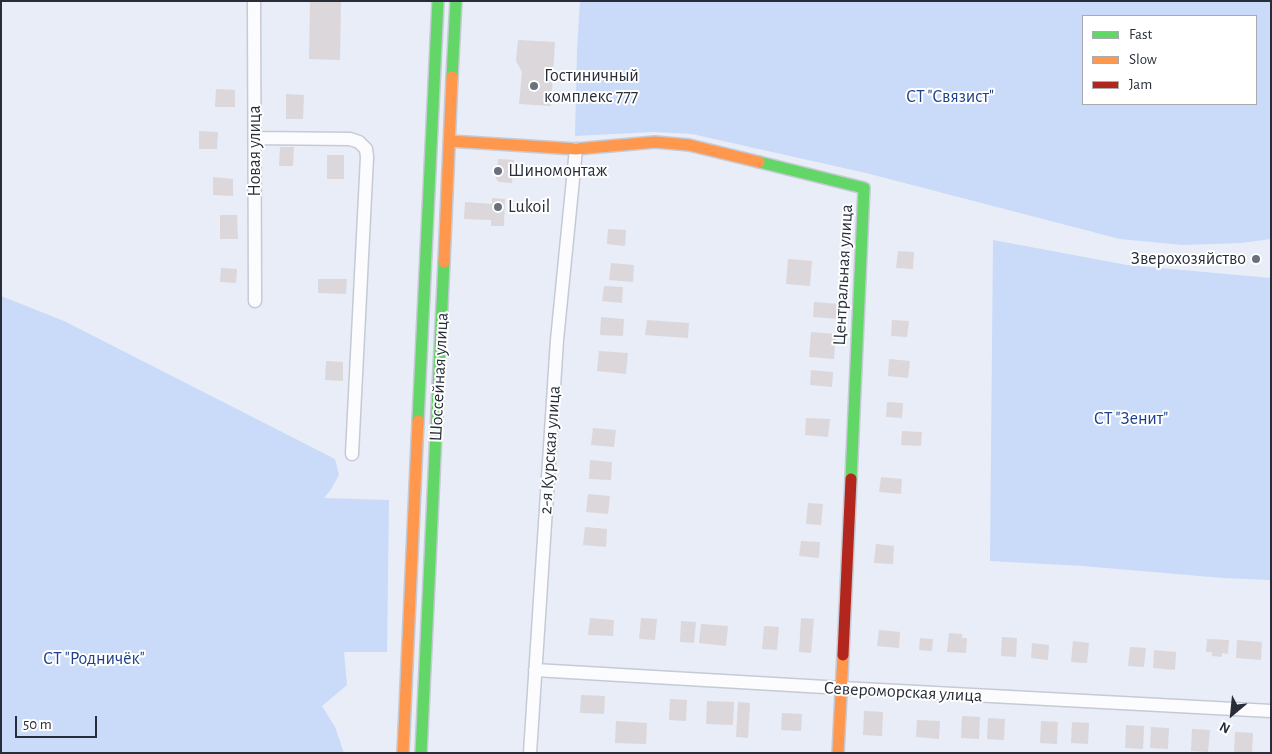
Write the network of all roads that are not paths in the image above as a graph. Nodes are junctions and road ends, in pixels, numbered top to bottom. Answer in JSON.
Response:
{"nodes":[{"id":1,"x":254,"y":1,"type":"edge"},
{"id":2,"x":438,"y":1,"type":"edge"},
{"id":3,"x":456,"y":1,"type":"edge"},
{"id":4,"x":255,"y":138,"type":"junction"},
{"id":5,"x":450,"y":141,"type":"junction"},
{"id":6,"x":576,"y":148,"type":"junction"},
{"id":7,"x":255,"y":301,"type":"dead end"},
{"id":8,"x":352,"y":454,"type":"dead end"},
{"id":9,"x":535,"y":670,"type":"junction"},
{"id":10,"x":842,"y":688,"type":"junction"},
{"id":11,"x":1271,"y":711,"type":"edge"},
{"id":12,"x":403,"y":753,"type":"edge"},
{"id":13,"x":421,"y":753,"type":"edge"},
{"id":14,"x":530,"y":753,"type":"edge"},
{"id":15,"x":838,"y":753,"type":"edge"}],
"edges":[{"from":1,"to":4,"type":"street","name":"Новая улица"},
{"from":2,"to":12,"type":"main road","name":"Шоссейная улица"},
{"from":3,"to":5,"type":"main road","name":"Шоссейная улица"},
{"from":4,"to":7,"type":"street","name":"Новая улица"},
{"from":4,"to":8,"type":"street"},
{"from":5,"to":6,"type":"main road","name":"Центральная улица"},
{"from":5,"to":13,"type":"main road","name":"Шоссейная улица"},
{"from":6,"to":9,"type":"street","name":"2-я Курская улица"},
{"from":6,"to":10,"type":"main road","name":"Центральная улица"},
{"from":9,"to":10,"type":"street","name":"Североморская улица"},
{"from":9,"to":14,"type":"street","name":"2-я Курская улица"},
{"from":10,"to":11,"type":"street","name":"Североморская улица"},
{"from":10,"to":15,"type":"main road","name":"Центральная улица"}]}
